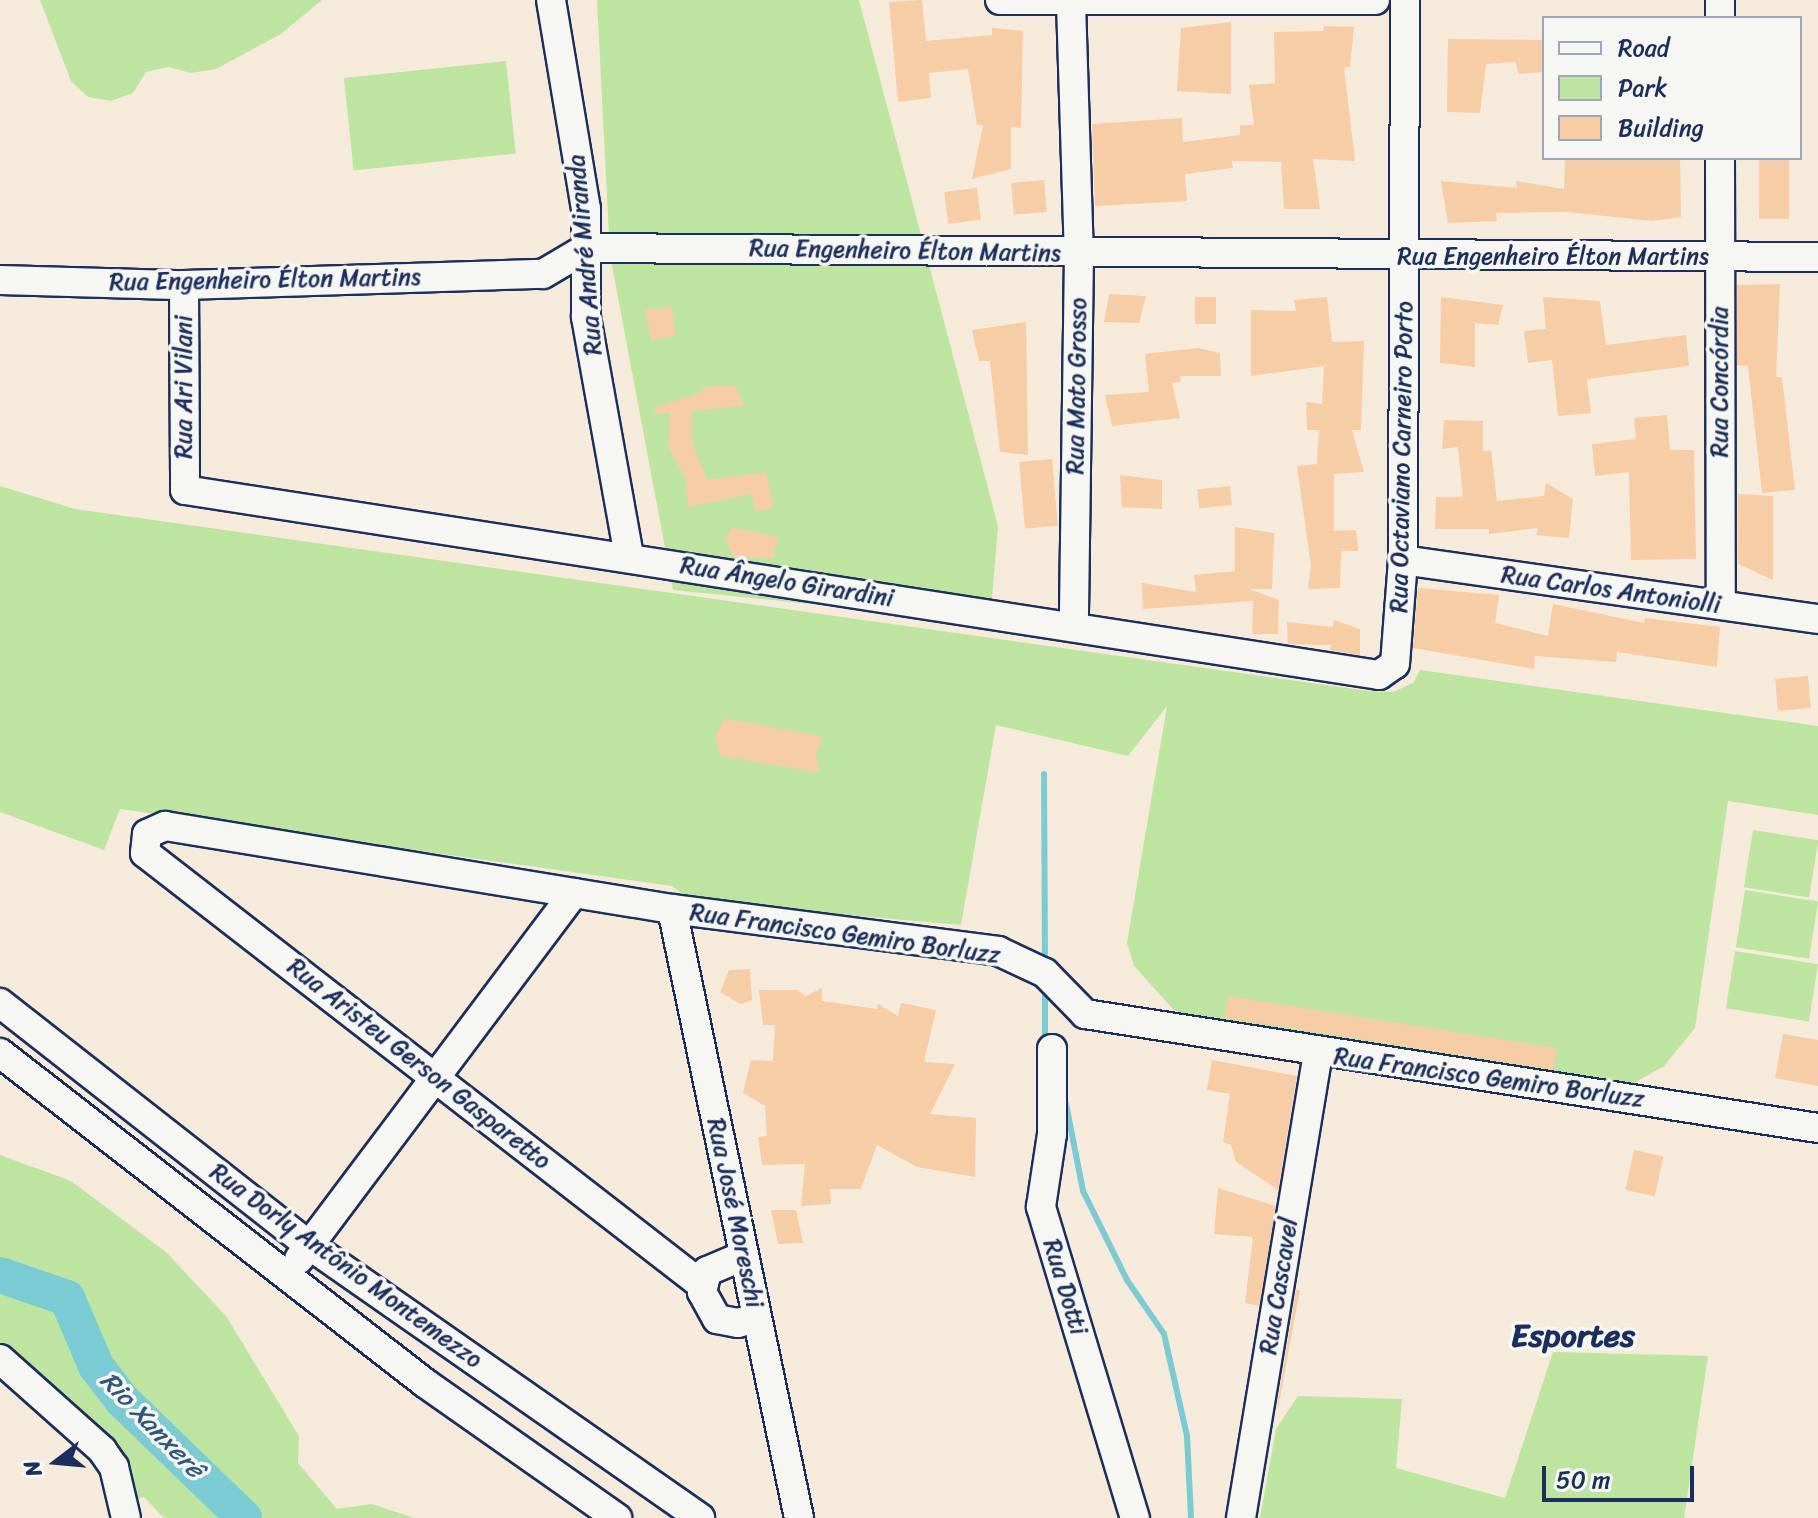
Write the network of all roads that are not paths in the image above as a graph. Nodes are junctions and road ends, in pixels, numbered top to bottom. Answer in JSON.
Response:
{"nodes":[{"id":1,"x":551,"y":0,"type":"edge"},
{"id":2,"x":1000,"y":0,"type":"edge"},
{"id":3,"x":1375,"y":0,"type":"edge"},
{"id":4,"x":1405,"y":0,"type":"edge"},
{"id":5,"x":1071,"y":3,"type":"junction"},
{"id":6,"x":1720,"y":160,"type":"edge"},
{"id":7,"x":587,"y":248,"type":"junction"},
{"id":8,"x":1079,"y":254,"type":"junction"},
{"id":9,"x":1407,"y":257,"type":"junction"},
{"id":10,"x":1720,"y":257,"type":"junction"},
{"id":11,"x":1818,"y":257,"type":"edge"},
{"id":12,"x":0,"y":280,"type":"edge"},
{"id":13,"x":184,"y":285,"type":"junction"},
{"id":14,"x":185,"y":490,"type":"joint"},
{"id":15,"x":629,"y":557,"type":"junction"},
{"id":16,"x":1403,"y":560,"type":"junction"},
{"id":17,"x":1721,"y":605,"type":"junction"},
{"id":18,"x":1818,"y":619,"type":"edge"},
{"id":19,"x":1074,"y":626,"type":"junction"},
{"id":20,"x":1389,"y":672,"type":"joint"},
{"id":21,"x":143,"y":840,"type":"joint"},
{"id":22,"x":574,"y":893,"type":"junction"},
{"id":23,"x":672,"y":909,"type":"junction"},
{"id":24,"x":0,"y":1003,"type":"edge"},
{"id":25,"x":1052,"y":1049,"type":"dead end"},
{"id":26,"x":0,"y":1053,"type":"edge"},
{"id":27,"x":1318,"y":1054,"type":"junction"},
{"id":28,"x":436,"y":1076,"type":"junction"},
{"id":29,"x":1818,"y":1128,"type":"edge"},
{"id":30,"x":309,"y":1245,"type":"junction"},
{"id":31,"x":743,"y":1256,"type":"junction"},
{"id":32,"x":287,"y":1275,"type":"junction"},
{"id":33,"x":702,"y":1285,"type":"junction"},
{"id":34,"x":756,"y":1318,"type":"junction"},
{"id":35,"x":0,"y":1359,"type":"edge"},
{"id":36,"x":126,"y":1518,"type":"edge"},
{"id":37,"x":617,"y":1518,"type":"edge"},
{"id":38,"x":700,"y":1518,"type":"edge"},
{"id":39,"x":799,"y":1518,"type":"edge"},
{"id":40,"x":1135,"y":1518,"type":"edge"},
{"id":41,"x":1241,"y":1518,"type":"edge"}],
"edges":[{"from":1,"to":7,"type":"street","name":"Rua André Miranda"},
{"from":2,"to":5,"type":"street"},
{"from":3,"to":5,"type":"street"},
{"from":4,"to":9,"type":"street","name":"Rua Octaviano Carneiro Porto"},
{"from":5,"to":8,"type":"street","name":"Rua Mato Grosso"},
{"from":6,"to":10,"type":"street","name":"Rua Concórdia"},
{"from":7,"to":8,"type":"street","name":"Rua Engenheiro Élton Martins"},
{"from":7,"to":13,"type":"street","name":"Rua Engenheiro Élton Martins"},
{"from":7,"to":15,"type":"street","name":"Rua André Miranda"},
{"from":8,"to":9,"type":"street","name":"Rua Engenheiro Élton Martins"},
{"from":8,"to":19,"type":"street","name":"Rua Mato Grosso"},
{"from":9,"to":10,"type":"street","name":"Rua Engenheiro Élton Martins"},
{"from":9,"to":16,"type":"street","name":"Rua Octaviano Carneiro Porto"},
{"from":10,"to":11,"type":"street","name":"Rua Engenheiro Élton Martins"},
{"from":10,"to":17,"type":"street","name":"Rua Concórdia"},
{"from":12,"to":13,"type":"street","name":"Rua Engenheiro Élton Martins"},
{"from":13,"to":14,"type":"street","name":"Rua Ari Vilani"},
{"from":14,"to":15,"type":"street","name":"Rua Ângelo Girardini"},
{"from":15,"to":19,"type":"street","name":"Rua Ângelo Girardini"},
{"from":16,"to":17,"type":"street","name":"Rua Carlos Antoniolli"},
{"from":16,"to":20,"type":"street","name":"Rua Octaviano Carneiro Porto"},
{"from":17,"to":18,"type":"street","name":"Rua Carlos Antoniolli"},
{"from":19,"to":20,"type":"street","name":"Rua Ângelo Girardini"},
{"from":21,"to":22,"type":"street","name":"Rua Francisco Gemiro Borluzz"},
{"from":21,"to":28,"type":"street","name":"Rua Aristeu Gerson Gasparetto"},
{"from":22,"to":23,"type":"street","name":"Rua Francisco Gemiro Borluzz"},
{"from":22,"to":28,"type":"street"},
{"from":23,"to":27,"type":"street","name":"Rua Francisco Gemiro Borluzz"},
{"from":23,"to":31,"type":"street","name":"Rua José Moreschi"},
{"from":24,"to":30,"type":"street","name":"Rua Dorly Antônio Montemezzo"},
{"from":25,"to":40,"type":"street","name":"Rua Dotti"},
{"from":26,"to":32,"type":"street","name":"Rua Dorly Antônio Montemezzo"},
{"from":27,"to":29,"type":"street","name":"Rua Francisco Gemiro Borluzz"},
{"from":27,"to":41,"type":"street","name":"Rua Cascavel"},
{"from":28,"to":30,"type":"street"},
{"from":28,"to":33,"type":"street","name":"Rua Aristeu Gerson Gasparetto"},
{"from":30,"to":32,"type":"street"},
{"from":30,"to":38,"type":"street","name":"Rua Dorly Antônio Montemezzo"},
{"from":31,"to":33,"type":"street"},
{"from":31,"to":34,"type":"street","name":"Rua José Moreschi"},
{"from":32,"to":37,"type":"street","name":"Rua Dorly Antônio Montemezzo"},
{"from":33,"to":34,"type":"street"},
{"from":34,"to":39,"type":"street","name":"Rua José Moreschi"},
{"from":35,"to":36,"type":"street"}]}
